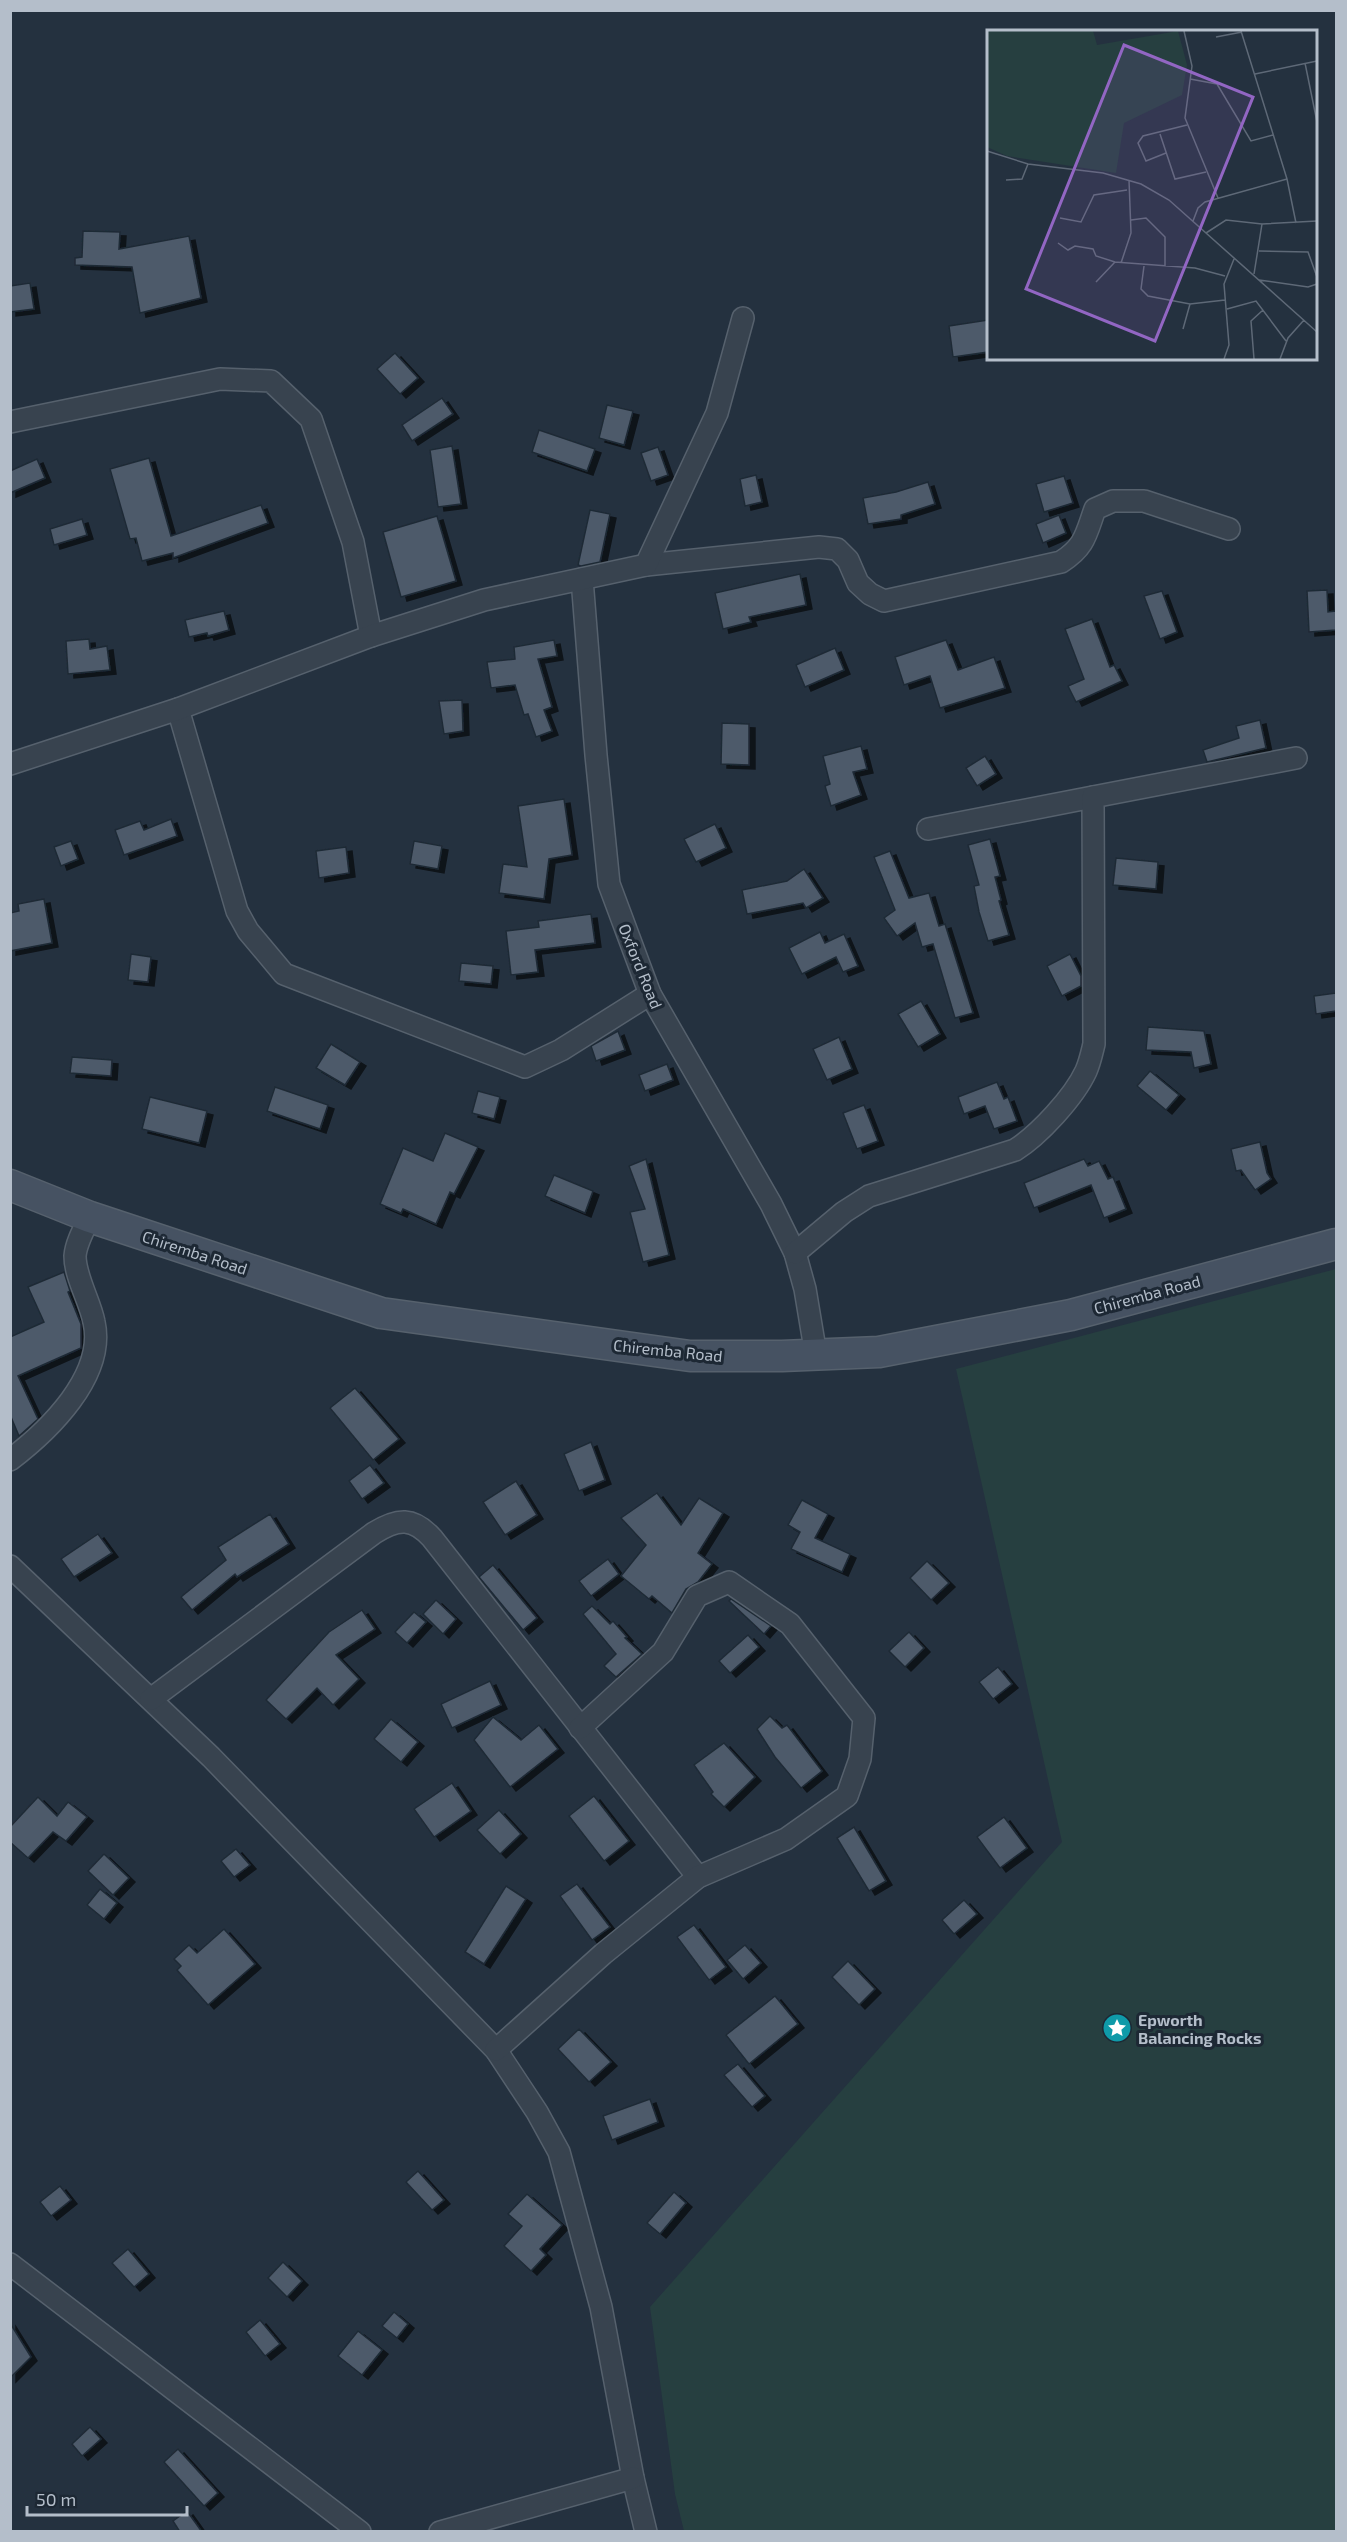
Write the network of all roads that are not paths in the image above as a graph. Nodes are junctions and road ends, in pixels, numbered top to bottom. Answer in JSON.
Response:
{"nodes":[{"id":1,"x":743,"y":318,"type":"dead end"},
{"id":2,"x":10,"y":422,"type":"edge"},
{"id":3,"x":1229,"y":528,"type":"dead end"},
{"id":4,"x":646,"y":565,"type":"junction"},
{"id":5,"x":582,"y":579,"type":"junction"},
{"id":6,"x":371,"y":636,"type":"junction"},
{"id":7,"x":178,"y":709,"type":"junction"},
{"id":8,"x":1296,"y":758,"type":"dead end"},
{"id":9,"x":10,"y":764,"type":"edge"},
{"id":10,"x":1093,"y":798,"type":"junction"},
{"id":11,"x":928,"y":829,"type":"dead end"},
{"id":12,"x":650,"y":994,"type":"junction"},
{"id":13,"x":10,"y":1185,"type":"edge"},
{"id":14,"x":90,"y":1217,"type":"junction"},
{"id":15,"x":1336,"y":1244,"type":"edge"},
{"id":16,"x":795,"y":1253,"type":"junction"},
{"id":17,"x":816,"y":1355,"type":"junction"},
{"id":18,"x":10,"y":1460,"type":"edge"},
{"id":19,"x":10,"y":1566,"type":"edge"},
{"id":20,"x":151,"y":1699,"type":"junction"},
{"id":21,"x":580,"y":1728,"type":"junction"},
{"id":22,"x":698,"y":1877,"type":"junction"},
{"id":23,"x":496,"y":2050,"type":"junction"},
{"id":24,"x":10,"y":2264,"type":"edge"},
{"id":25,"x":633,"y":2478,"type":"junction"},
{"id":26,"x":360,"y":2532,"type":"edge"},
{"id":27,"x":440,"y":2532,"type":"edge"},
{"id":28,"x":646,"y":2532,"type":"edge"}],
"edges":[{"from":1,"to":4,"type":"street"},
{"from":2,"to":6,"type":"street"},
{"from":3,"to":4,"type":"street"},
{"from":4,"to":5,"type":"street"},
{"from":5,"to":6,"type":"street"},
{"from":5,"to":12,"type":"street","name":"Oxford Road"},
{"from":6,"to":7,"type":"street"},
{"from":7,"to":9,"type":"street"},
{"from":7,"to":12,"type":"street"},
{"from":8,"to":10,"type":"street"},
{"from":10,"to":11,"type":"street"},
{"from":10,"to":16,"type":"street"},
{"from":12,"to":16,"type":"street","name":"Oxford Road"},
{"from":13,"to":14,"type":"main road","name":"Chiremba Road"},
{"from":14,"to":17,"type":"main road","name":"Chiremba Road"},
{"from":14,"to":18,"type":"street"},
{"from":15,"to":17,"type":"main road","name":"Chiremba Road"},
{"from":16,"to":17,"type":"street","name":"Oxford Road"},
{"from":19,"to":20,"type":"street"},
{"from":20,"to":21,"type":"street"},
{"from":20,"to":23,"type":"street"},
{"from":21,"to":22,"type":"street"},
{"from":21,"to":22,"type":"street"},
{"from":22,"to":23,"type":"street"},
{"from":23,"to":25,"type":"street"},
{"from":24,"to":26,"type":"street"},
{"from":25,"to":27,"type":"street"},
{"from":25,"to":28,"type":"street"}]}
